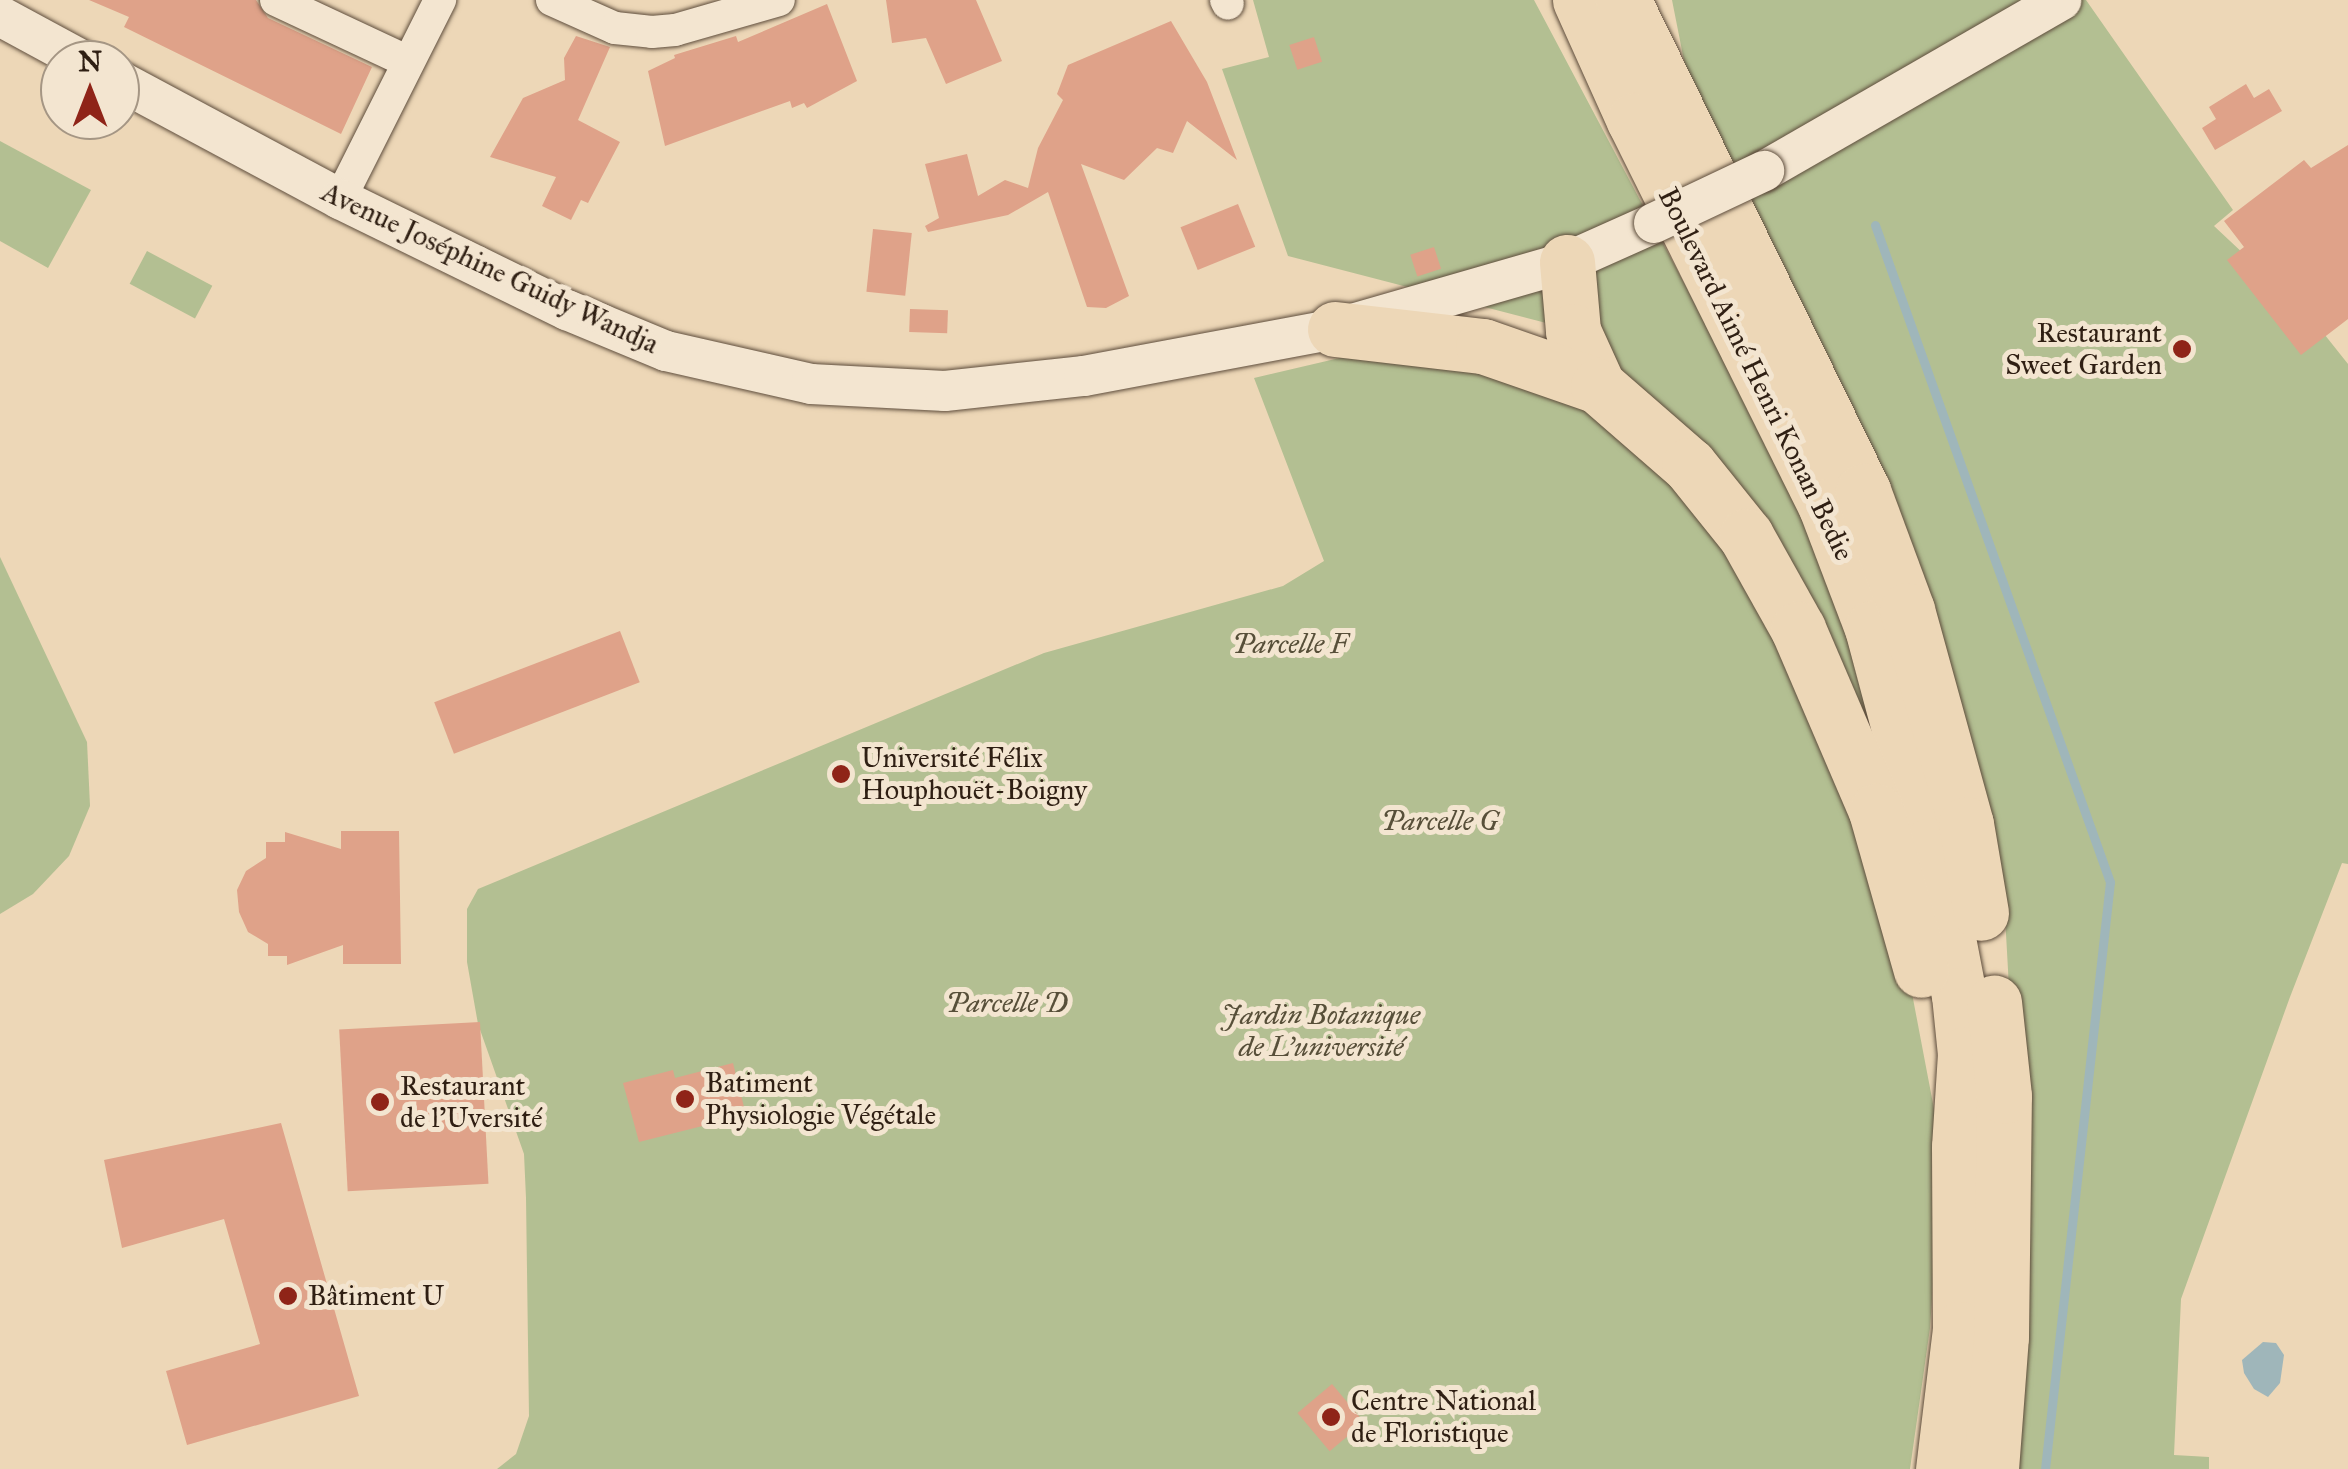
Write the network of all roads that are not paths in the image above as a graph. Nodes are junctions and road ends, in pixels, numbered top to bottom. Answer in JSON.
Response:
{"nodes":[{"id":1,"x":276,"y":0,"type":"edge"},
{"id":2,"x":440,"y":0,"type":"edge"},
{"id":3,"x":552,"y":0,"type":"edge"},
{"id":4,"x":779,"y":0,"type":"edge"},
{"id":5,"x":1580,"y":0,"type":"edge"},
{"id":6,"x":2061,"y":0,"type":"edge"},
{"id":7,"x":1636,"y":15,"type":"edge"},
{"id":8,"x":0,"y":16,"type":"edge"},
{"id":9,"x":44,"y":40,"type":"edge"},
{"id":10,"x":406,"y":61,"type":"junction"},
{"id":11,"x":140,"y":92,"type":"edge"},
{"id":12,"x":340,"y":199,"type":"junction"},
{"id":13,"x":1567,"y":262,"type":"junction"},
{"id":14,"x":1335,"y":328,"type":"junction"},
{"id":15,"x":1598,"y":386,"type":"junction"},
{"id":16,"x":1959,"y":1147,"type":"junction"},
{"id":17,"x":1943,"y":1469,"type":"edge"},
{"id":18,"x":1991,"y":1469,"type":"edge"}],
"edges":[{"from":1,"to":10,"type":"street"},
{"from":2,"to":10,"type":"street"},
{"from":3,"to":4,"type":"street"},
{"from":5,"to":16,"type":"highway","name":"Boulevard Aimé Henri Konan Bedie"},
{"from":6,"to":13,"type":"street","name":"Avenue Joséphine Guidy Wandja","bridge":true},
{"from":7,"to":18,"type":"highway","name":"Boulevard Aimé Henri Konan Bedie"},
{"from":8,"to":9,"type":"street"},
{"from":10,"to":12,"type":"street"},
{"from":11,"to":12,"type":"street","name":"Avenue Joséphine Guidy Wandja"},
{"from":12,"to":14,"type":"street","name":"Avenue Joséphine Guidy Wandja"},
{"from":13,"to":14,"type":"street","name":"Avenue Joséphine Guidy Wandja"},
{"from":13,"to":15,"type":"highway"},
{"from":14,"to":15,"type":"highway"},
{"from":15,"to":16,"type":"highway"},
{"from":16,"to":17,"type":"highway","name":"Boulevard Aimé Henri Konan Bedie"}]}
